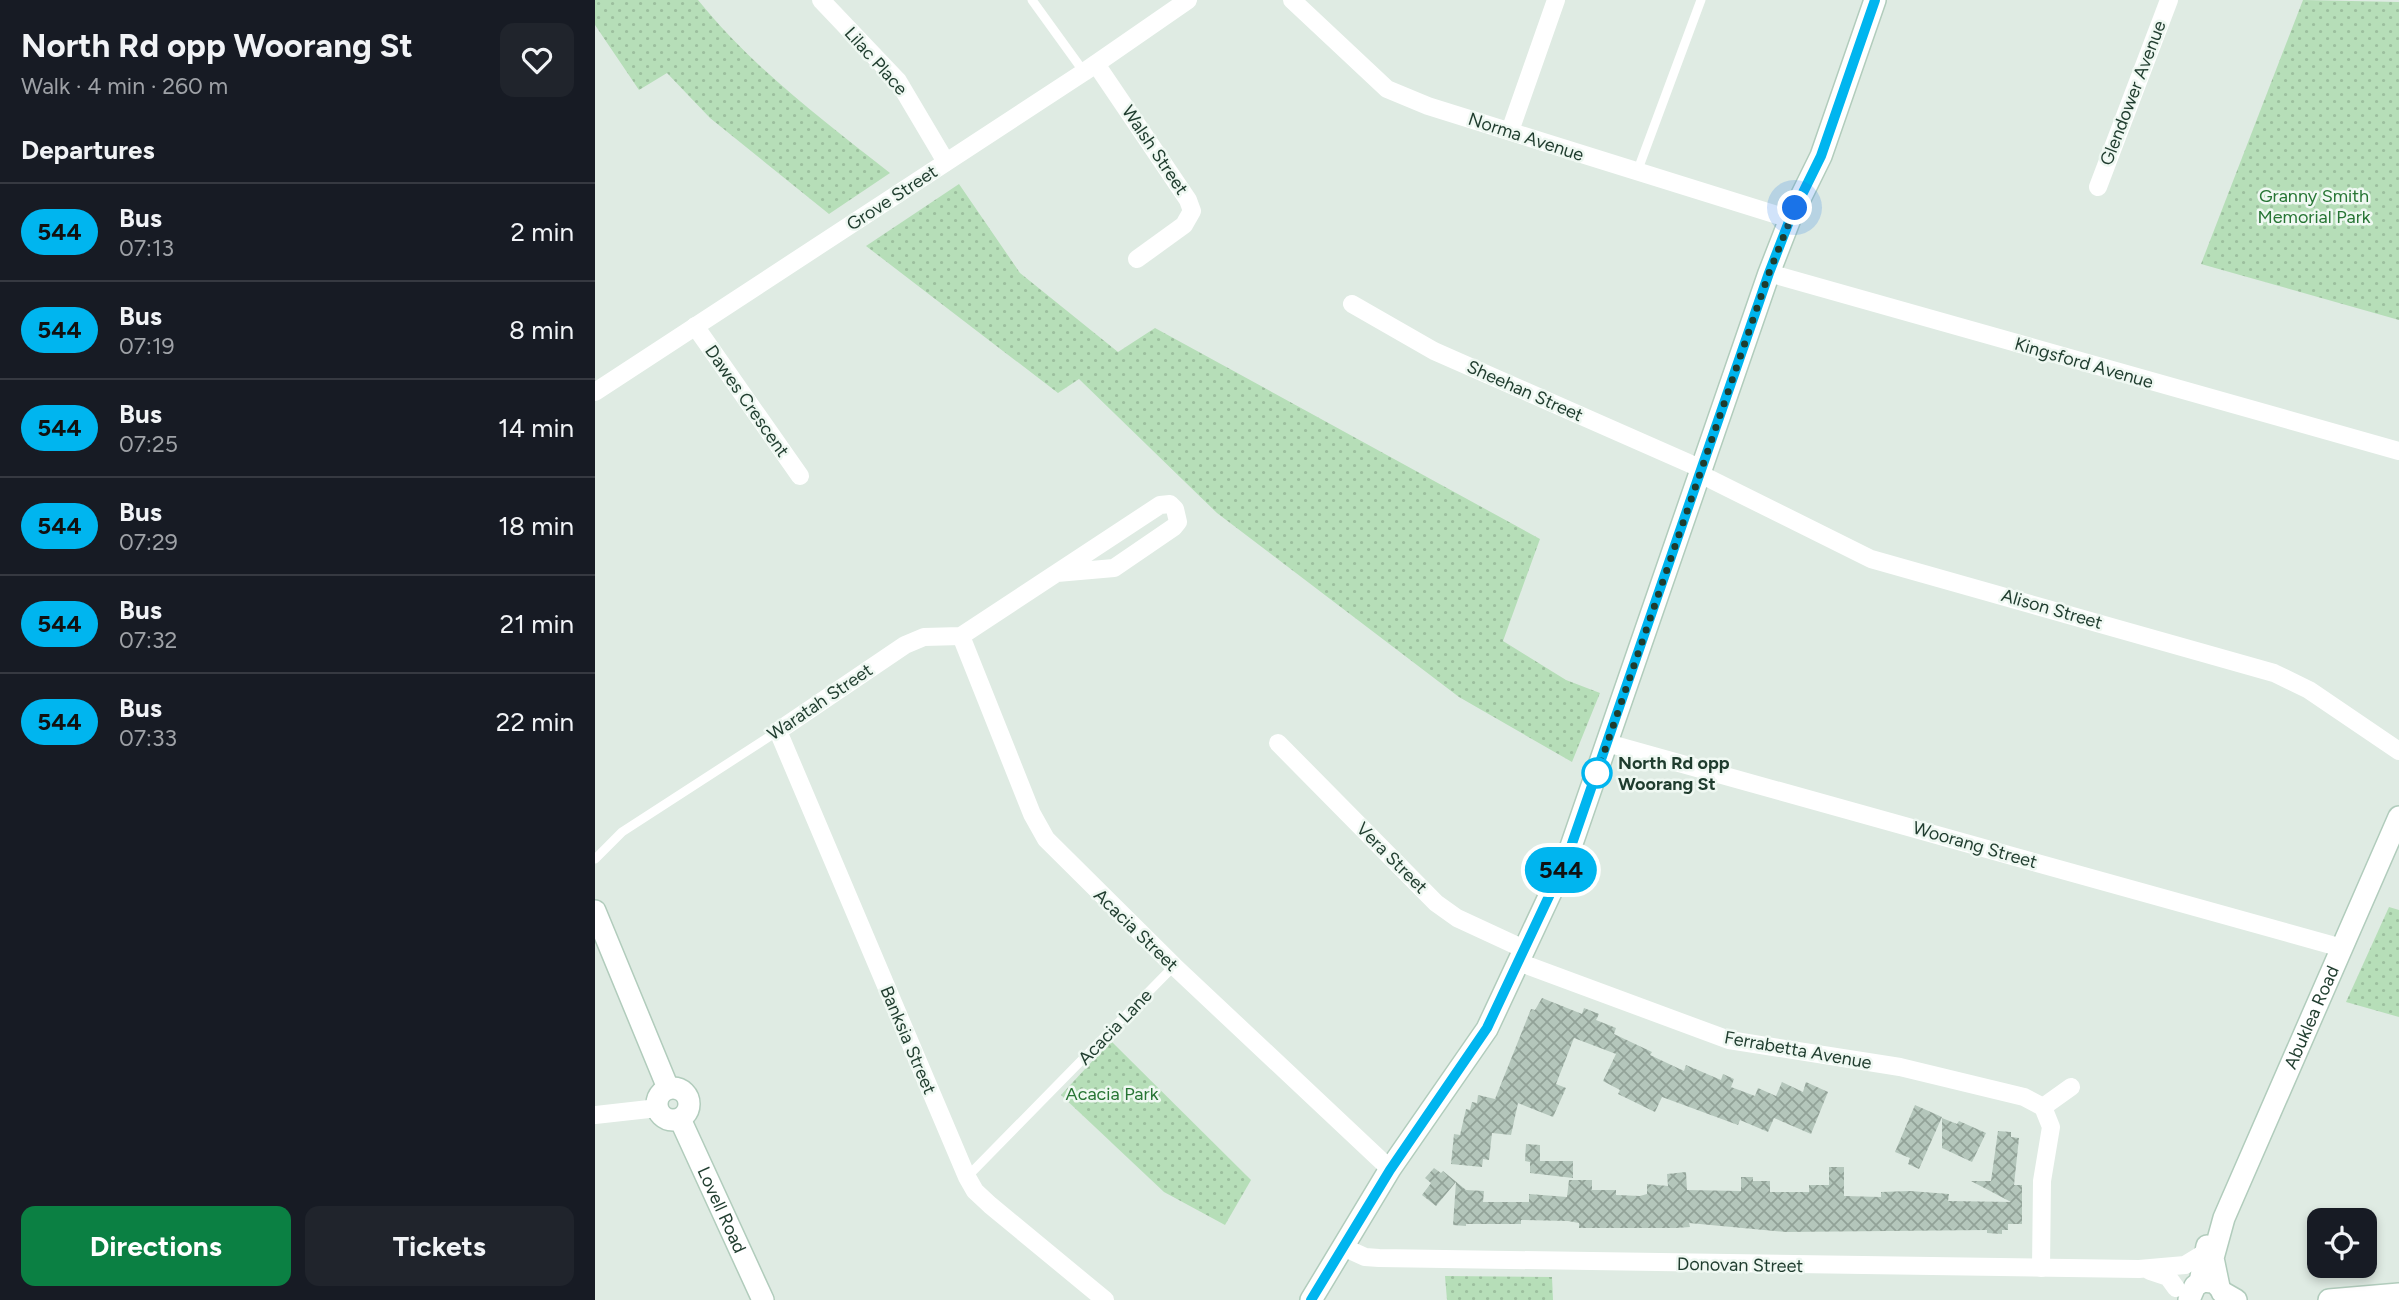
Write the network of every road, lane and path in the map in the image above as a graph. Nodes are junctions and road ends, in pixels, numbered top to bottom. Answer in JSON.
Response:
{"nodes":[{"id":1,"x":821,"y":0,"type":"edge"},
{"id":2,"x":1032,"y":0,"type":"edge"},
{"id":3,"x":1188,"y":0,"type":"edge"},
{"id":4,"x":1292,"y":0,"type":"edge"},
{"id":5,"x":1556,"y":0,"type":"edge"},
{"id":6,"x":1700,"y":0,"type":"edge"},
{"id":7,"x":1875,"y":0,"type":"edge"},
{"id":8,"x":2169,"y":0,"type":"edge"},
{"id":9,"x":1090,"y":68,"type":"junction"},
{"id":10,"x":1510,"y":131,"type":"junction"},
{"id":11,"x":946,"y":162,"type":"junction"},
{"id":12,"x":1637,"y":173,"type":"junction"},
{"id":13,"x":2098,"y":187,"type":"dead end"},
{"id":14,"x":1790,"y":219,"type":"junction"},
{"id":15,"x":1137,"y":259,"type":"dead end"},
{"id":16,"x":1769,"y":273,"type":"junction"},
{"id":17,"x":1352,"y":304,"type":"dead end"},
{"id":18,"x":695,"y":326,"type":"junction"},
{"id":19,"x":595,"y":392,"type":"edge"},
{"id":20,"x":2399,"y":451,"type":"edge"},
{"id":21,"x":1701,"y":472,"type":"junction"},
{"id":22,"x":800,"y":476,"type":"dead end"},
{"id":23,"x":1057,"y":573,"type":"junction"},
{"id":24,"x":961,"y":636,"type":"junction"},
{"id":25,"x":778,"y":731,"type":"junction"},
{"id":26,"x":1278,"y":743,"type":"dead end"},
{"id":27,"x":1607,"y":743,"type":"junction"},
{"id":28,"x":2399,"y":751,"type":"edge"},
{"id":29,"x":2399,"y":818,"type":"edge"},
{"id":30,"x":595,"y":859,"type":"edge"},
{"id":31,"x":595,"y":911,"type":"edge"},
{"id":32,"x":2342,"y":948,"type":"junction"},
{"id":33,"x":1521,"y":956,"type":"junction"},
{"id":34,"x":1174,"y":966,"type":"junction"},
{"id":35,"x":2071,"y":1087,"type":"dead end"},
{"id":36,"x":667,"y":1088,"type":"junction"},
{"id":37,"x":2043,"y":1107,"type":"junction"},
{"id":38,"x":658,"y":1108,"type":"junction"},
{"id":39,"x":595,"y":1115,"type":"edge"},
{"id":40,"x":680,"y":1119,"type":"junction"},
{"id":41,"x":1390,"y":1170,"type":"junction"},
{"id":42,"x":967,"y":1177,"type":"junction"},
{"id":43,"x":2224,"y":1218,"type":"junction"},
{"id":44,"x":1343,"y":1247,"type":"junction"},
{"id":45,"x":2203,"y":1254,"type":"junction"},
{"id":46,"x":2041,"y":1268,"type":"junction"},
{"id":47,"x":2148,"y":1269,"type":"junction"},
{"id":48,"x":2205,"y":1293,"type":"edge"},
{"id":49,"x":2399,"y":1294,"type":"edge"},
{"id":50,"x":762,"y":1300,"type":"edge"},
{"id":51,"x":1105,"y":1300,"type":"edge"},
{"id":52,"x":1311,"y":1300,"type":"edge"},
{"id":53,"x":2329,"y":1300,"type":"edge"}],
"edges":[{"from":1,"to":11,"type":"street","name":"Lilac Place"},
{"from":2,"to":9,"type":"lane"},
{"from":3,"to":9,"type":"street","name":"Grove Street"},
{"from":4,"to":10,"type":"street","name":"Norma Avenue"},
{"from":5,"to":10,"type":"street"},
{"from":6,"to":12,"type":"lane"},
{"from":7,"to":14,"type":"street"},
{"from":8,"to":13,"type":"street","name":"Glendower Avenue"},
{"from":9,"to":11,"type":"street","name":"Grove Street"},
{"from":9,"to":15,"type":"street","name":"Walsh Street"},
{"from":10,"to":12,"type":"street","name":"Norma Avenue"},
{"from":11,"to":18,"type":"street","name":"Grove Street"},
{"from":12,"to":14,"type":"street","name":"Norma Avenue"},
{"from":14,"to":16,"type":"street"},
{"from":16,"to":20,"type":"street","name":"Kingsford Avenue"},
{"from":16,"to":21,"type":"street"},
{"from":17,"to":21,"type":"street","name":"Sheehan Street"},
{"from":18,"to":19,"type":"street","name":"Grove Street"},
{"from":18,"to":22,"type":"street","name":"Dawes Crescent"},
{"from":21,"to":27,"type":"street"},
{"from":21,"to":28,"type":"street","name":"Alison Street"},
{"from":23,"to":23,"type":"street"},
{"from":23,"to":24,"type":"street"},
{"from":24,"to":25,"type":"street","name":"Waratah Street"},
{"from":24,"to":34,"type":"street","name":"Acacia Street"},
{"from":25,"to":30,"type":"lane","name":"Waratah Street"},
{"from":25,"to":42,"type":"street","name":"Banksia Street"},
{"from":26,"to":33,"type":"street","name":"Vera Street"},
{"from":27,"to":32,"type":"street","name":"Woorang Street"},
{"from":27,"to":33,"type":"street"},
{"from":29,"to":32,"type":"street","name":"Abuklea Road"},
{"from":31,"to":36,"type":"street"},
{"from":32,"to":43,"type":"street","name":"Abuklea Road"},
{"from":33,"to":37,"type":"street","name":"Ferrabetta Avenue"},
{"from":33,"to":41,"type":"street"},
{"from":34,"to":41,"type":"street","name":"Acacia Street"},
{"from":34,"to":42,"type":"lane","name":"Acacia Lane"},
{"from":35,"to":37,"type":"street"},
{"from":36,"to":38,"type":"street"},
{"from":36,"to":40,"type":"street"},
{"from":37,"to":46,"type":"street"},
{"from":38,"to":39,"type":"street"},
{"from":38,"to":40,"type":"street"},
{"from":40,"to":50,"type":"street","name":"Lovell Road"},
{"from":41,"to":44,"type":"street"},
{"from":42,"to":51,"type":"street","name":"Banksia Street"},
{"from":43,"to":45,"type":"street","name":"Abuklea Road"},
{"from":43,"to":48,"type":"street","name":"Abuklea Road"},
{"from":44,"to":46,"type":"street","name":"Donovan Street"},
{"from":44,"to":52,"type":"street"},
{"from":45,"to":47,"type":"street","name":"Donovan Street"},
{"from":45,"to":48,"type":"street","name":"Abuklea Road"},
{"from":46,"to":47,"type":"street","name":"Donovan Street"},
{"from":47,"to":48,"type":"street","name":"Donovan Street"},
{"from":49,"to":53,"type":"street"}]}
